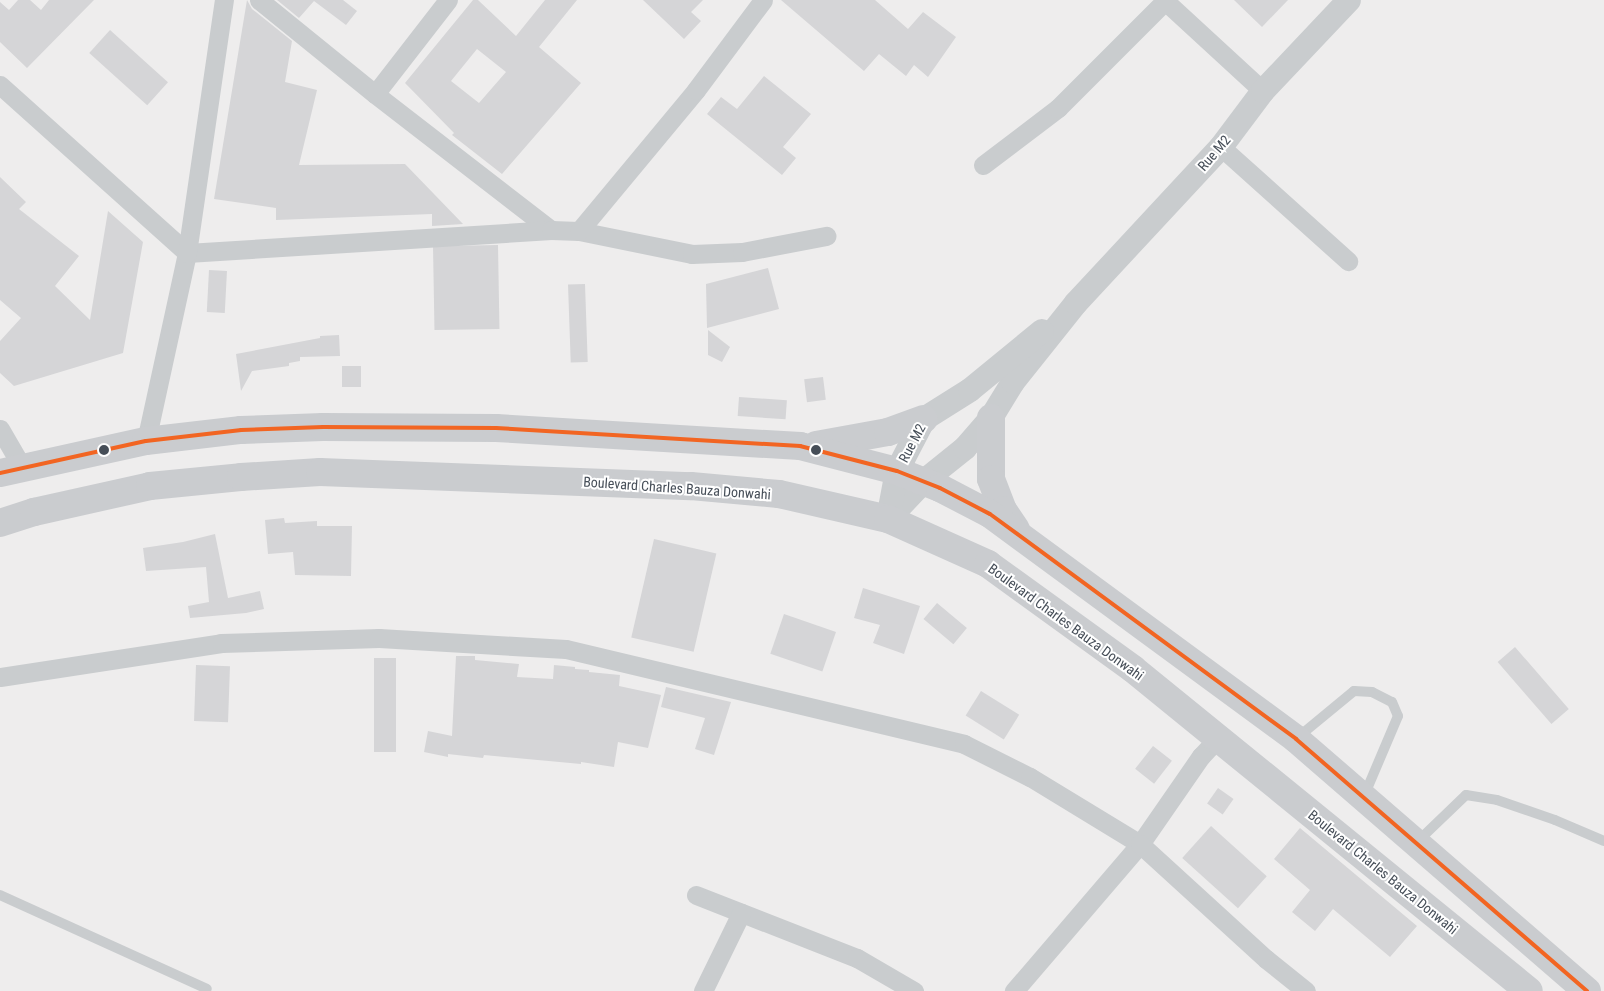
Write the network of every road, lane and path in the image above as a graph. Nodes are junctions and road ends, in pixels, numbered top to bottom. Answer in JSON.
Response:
{"nodes":[{"id":1,"x":224,"y":0,"type":"edge"},
{"id":2,"x":259,"y":0,"type":"edge"},
{"id":3,"x":448,"y":0,"type":"edge"},
{"id":4,"x":763,"y":0,"type":"edge"},
{"id":5,"x":1165,"y":0,"type":"edge"},
{"id":6,"x":1349,"y":0,"type":"edge"},
{"id":7,"x":0,"y":85,"type":"edge"},
{"id":8,"x":1263,"y":92,"type":"junction"},
{"id":9,"x":375,"y":94,"type":"junction"},
{"id":10,"x":1221,"y":146,"type":"junction"},
{"id":11,"x":983,"y":164,"type":"dead end"},
{"id":12,"x":551,"y":230,"type":"junction"},
{"id":13,"x":579,"y":231,"type":"junction"},
{"id":14,"x":826,"y":236,"type":"dead end"},
{"id":15,"x":186,"y":253,"type":"junction"},
{"id":16,"x":1348,"y":261,"type":"dead end"},
{"id":17,"x":1076,"y":303,"type":"junction"},
{"id":18,"x":991,"y":418,"type":"junction"},
{"id":19,"x":924,"y":419,"type":"junction"},
{"id":20,"x":0,"y":430,"type":"edge"},
{"id":21,"x":146,"y":441,"type":"junction"},
{"id":22,"x":800,"y":446,"type":"junction"},
{"id":23,"x":11,"y":470,"type":"edge"},
{"id":24,"x":897,"y":471,"type":"junction"},
{"id":25,"x":924,"y":481,"type":"junction"},
{"id":26,"x":888,"y":519,"type":"junction"},
{"id":27,"x":0,"y":523,"type":"edge"},
{"id":28,"x":1021,"y":537,"type":"junction"},
{"id":29,"x":0,"y":677,"type":"edge"},
{"id":30,"x":1218,"y":738,"type":"junction"},
{"id":31,"x":1296,"y":739,"type":"junction"},
{"id":32,"x":1364,"y":797,"type":"junction"},
{"id":33,"x":1604,"y":841,"type":"edge"},
{"id":34,"x":1140,"y":844,"type":"junction"},
{"id":35,"x":1416,"y":844,"type":"junction"},
{"id":36,"x":0,"y":895,"type":"edge"},
{"id":37,"x":696,"y":895,"type":"dead end"},
{"id":38,"x":741,"y":913,"type":"junction"},
{"id":39,"x":207,"y":989,"type":"dead end"},
{"id":40,"x":703,"y":991,"type":"edge"},
{"id":41,"x":914,"y":991,"type":"edge"},
{"id":42,"x":1014,"y":991,"type":"edge"},
{"id":43,"x":1306,"y":991,"type":"edge"},
{"id":44,"x":1529,"y":991,"type":"edge"},
{"id":45,"x":1587,"y":991,"type":"edge"}],
"edges":[{"from":1,"to":15,"type":"street"},
{"from":2,"to":9,"type":"street"},
{"from":3,"to":9,"type":"street"},
{"from":4,"to":13,"type":"street"},
{"from":5,"to":8,"type":"street"},
{"from":5,"to":11,"type":"street"},
{"from":6,"to":8,"type":"street","name":"Rue M2"},
{"from":7,"to":15,"type":"street"},
{"from":8,"to":10,"type":"street","name":"Rue M2"},
{"from":9,"to":12,"type":"street"},
{"from":10,"to":16,"type":"street"},
{"from":10,"to":17,"type":"street","name":"Rue M2"},
{"from":12,"to":13,"type":"street"},
{"from":12,"to":15,"type":"street"},
{"from":13,"to":14,"type":"street"},
{"from":15,"to":21,"type":"street"},
{"from":17,"to":18,"type":"street","name":"Rue M2"},
{"from":17,"to":19,"type":"street","name":"Rue M2"},
{"from":18,"to":25,"type":"street","name":"Rue M2"},
{"from":18,"to":28,"type":"main road"},
{"from":19,"to":22,"type":"main road"},
{"from":19,"to":24,"type":"street","name":"Rue M2"},
{"from":20,"to":23,"type":"street"},
{"from":21,"to":22,"type":"main road"},
{"from":21,"to":23,"type":"main road"},
{"from":22,"to":24,"type":"main road"},
{"from":24,"to":25,"type":"main road"},
{"from":24,"to":26,"type":"street","name":"Rue M2"},
{"from":25,"to":26,"type":"street","name":"Rue M2"},
{"from":25,"to":28,"type":"main road"},
{"from":26,"to":27,"type":"main road","name":"Boulevard Charles Bauza Donwahi"},
{"from":26,"to":30,"type":"main road","name":"Boulevard Charles Bauza Donwahi"},
{"from":28,"to":31,"type":"main road"},
{"from":29,"to":34,"type":"street"},
{"from":30,"to":34,"type":"street"},
{"from":30,"to":44,"type":"main road","name":"Boulevard Charles Bauza Donwahi"},
{"from":31,"to":32,"type":"main road"},
{"from":31,"to":32,"type":"lane"},
{"from":32,"to":35,"type":"main road"},
{"from":33,"to":35,"type":"lane"},
{"from":34,"to":42,"type":"street"},
{"from":34,"to":43,"type":"street"},
{"from":35,"to":45,"type":"main road"},
{"from":36,"to":39,"type":"lane"},
{"from":37,"to":38,"type":"street"},
{"from":38,"to":40,"type":"street"},
{"from":38,"to":41,"type":"street"}]}
